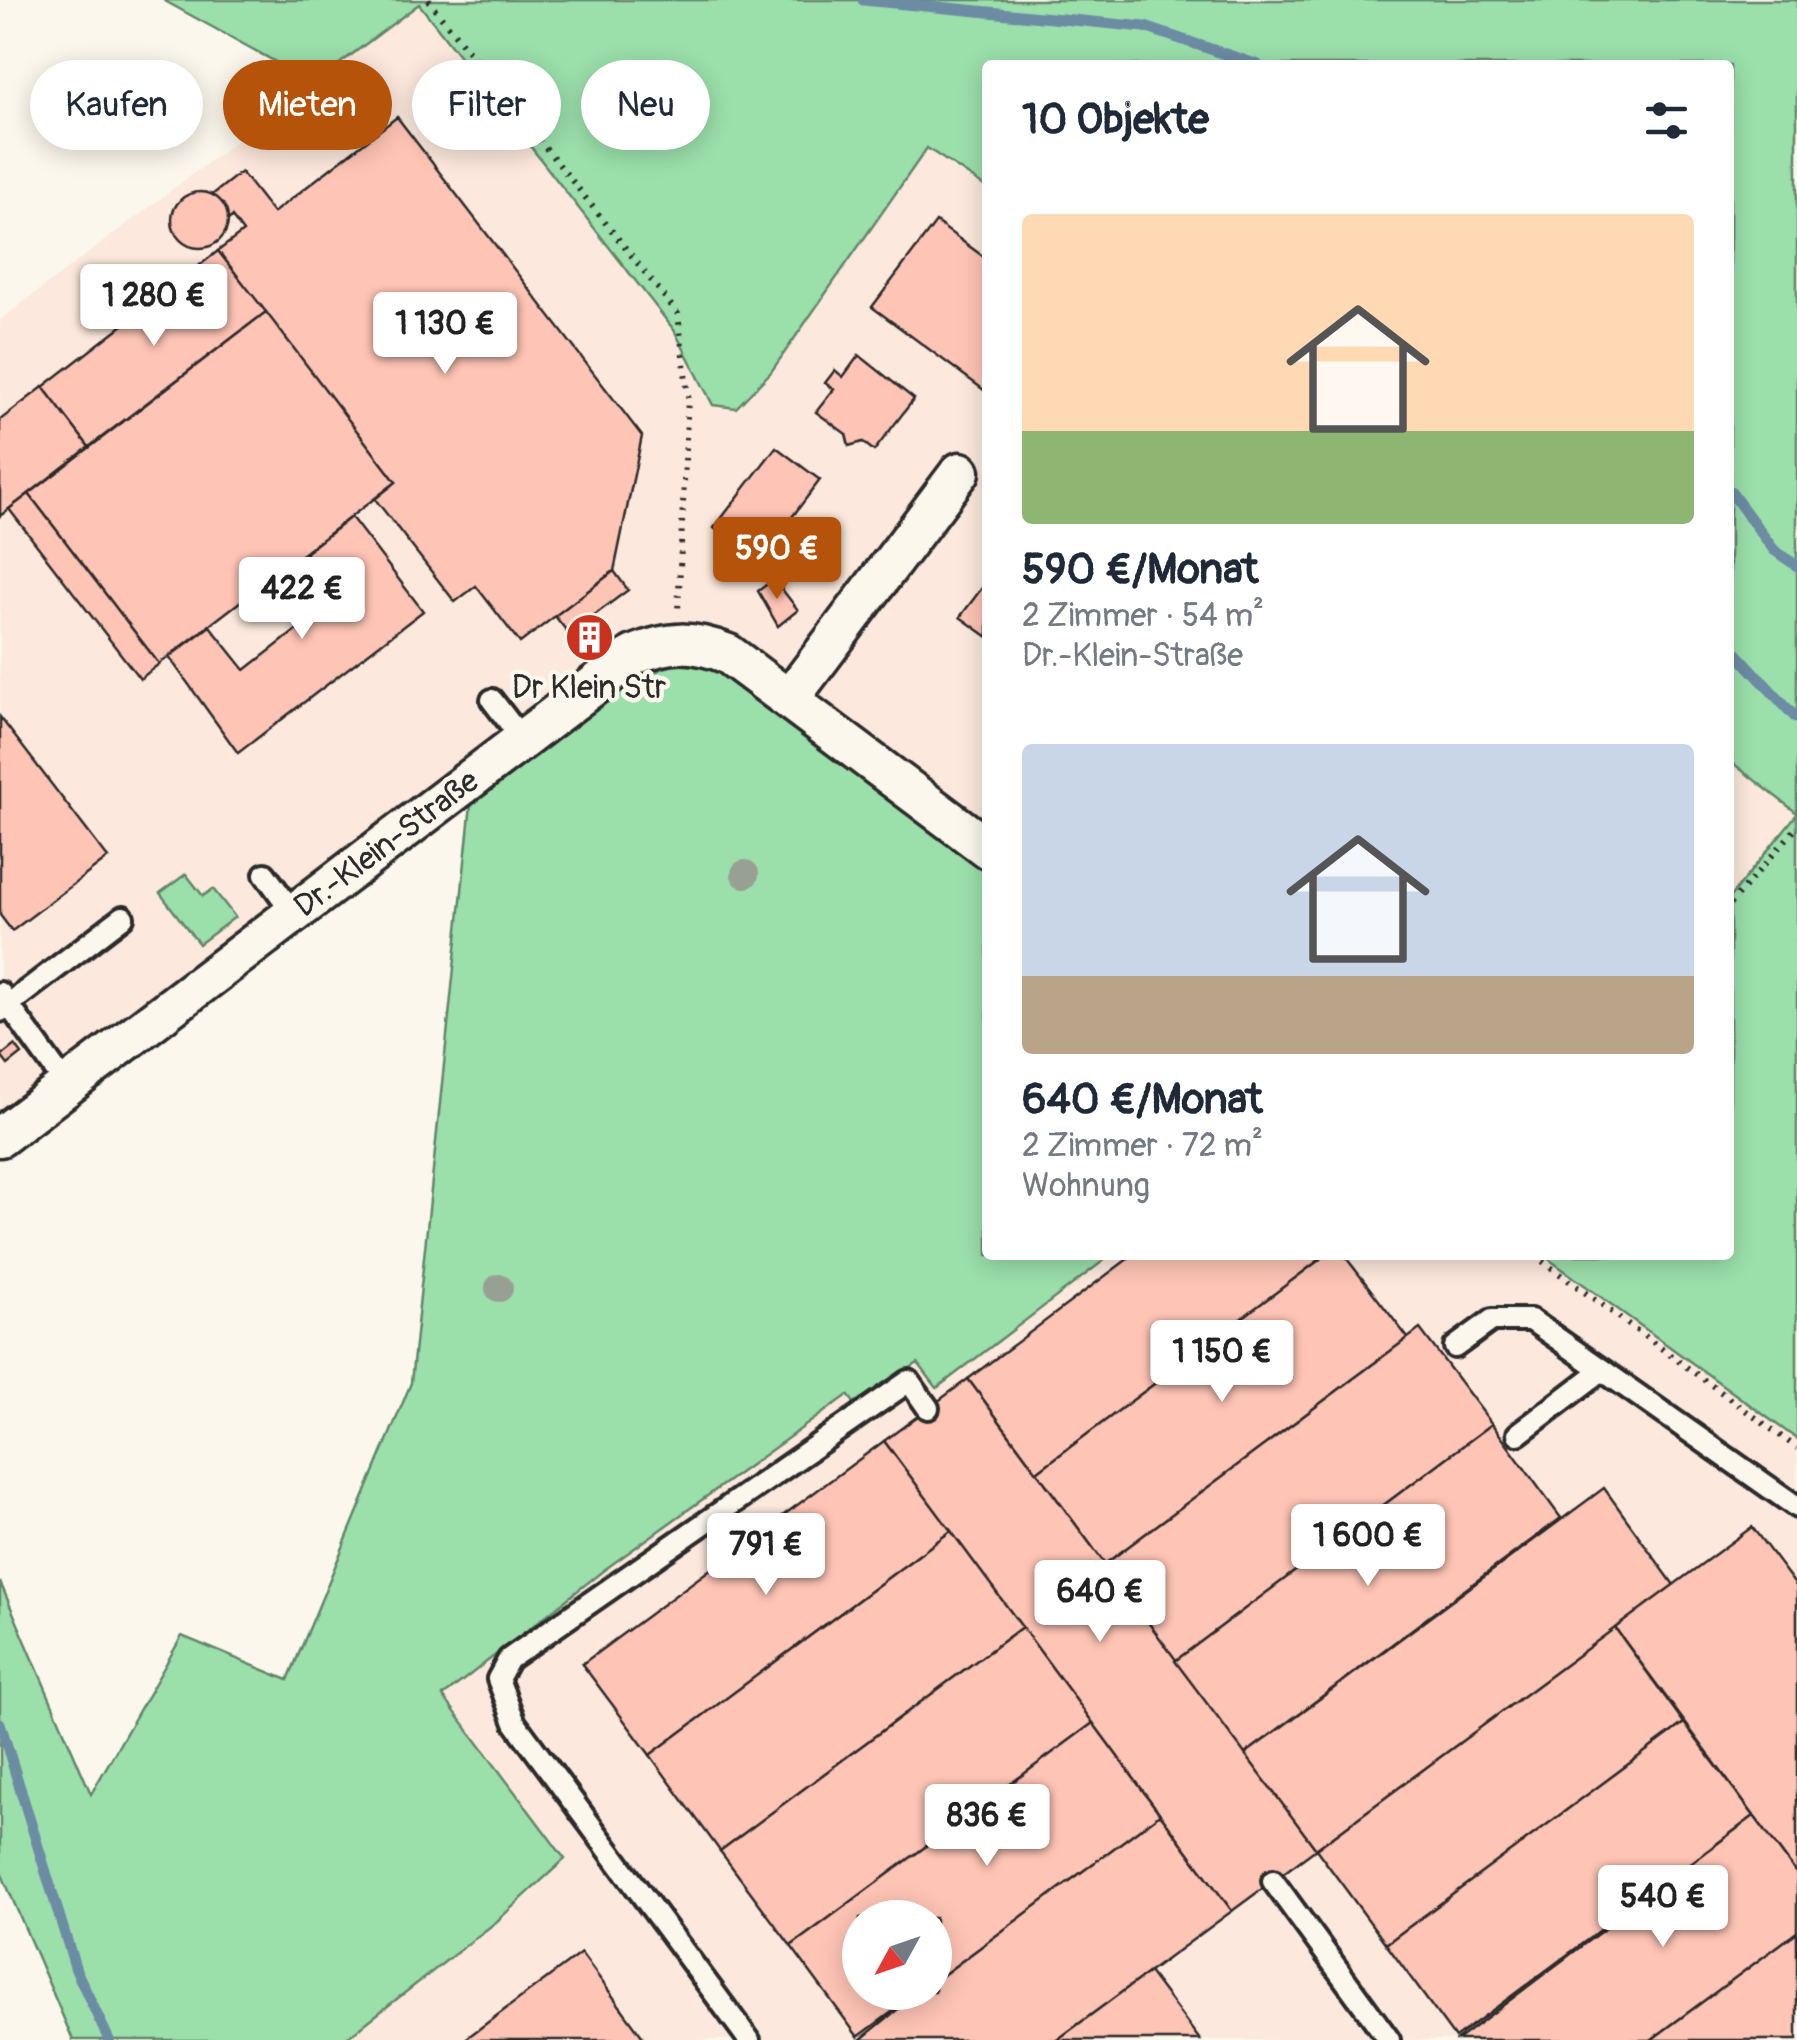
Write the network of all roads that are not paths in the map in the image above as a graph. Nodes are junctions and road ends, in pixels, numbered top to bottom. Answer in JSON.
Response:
{"nodes":[{"id":1,"x":960,"y":472,"type":"dead end"},
{"id":2,"x":790,"y":698,"type":"junction"},
{"id":3,"x":492,"y":700,"type":"dead end"},
{"id":4,"x":522,"y":740,"type":"junction"},
{"id":5,"x":982,"y":844,"type":"edge"},
{"id":6,"x":264,"y":874,"type":"dead end"},
{"id":7,"x":294,"y":914,"type":"junction"},
{"id":8,"x":122,"y":917,"type":"dead end"},
{"id":9,"x":3,"y":1003,"type":"edge"},
{"id":10,"x":67,"y":1086,"type":"junction"},
{"id":11,"x":0,"y":1136,"type":"edge"},
{"id":12,"x":1455,"y":1347,"type":"dead end"},
{"id":13,"x":1602,"y":1370,"type":"junction"},
{"id":14,"x":928,"y":1408,"type":"dead end"},
{"id":15,"x":1518,"y":1434,"type":"dead end"},
{"id":16,"x":1797,"y":1507,"type":"edge"},
{"id":17,"x":1273,"y":1881,"type":"dead end"},
{"id":18,"x":749,"y":2040,"type":"edge"},
{"id":19,"x":1389,"y":2040,"type":"edge"}],
"edges":[{"from":1,"to":2,"type":"street"},
{"from":2,"to":4,"type":"street","name":"Dr.-Klein-Straße"},
{"from":2,"to":5,"type":"street"},
{"from":3,"to":4,"type":"lane"},
{"from":4,"to":7,"type":"street","name":"Dr.-Klein-Straße"},
{"from":6,"to":7,"type":"lane"},
{"from":7,"to":10,"type":"street","name":"Dr.-Klein-Straße"},
{"from":8,"to":9,"type":"lane"},
{"from":9,"to":10,"type":"lane"},
{"from":10,"to":11,"type":"street","name":"Dr.-Klein-Straße"},
{"from":12,"to":13,"type":"lane"},
{"from":13,"to":15,"type":"lane"},
{"from":13,"to":16,"type":"lane"},
{"from":14,"to":18,"type":"lane"},
{"from":17,"to":19,"type":"lane"}]}
